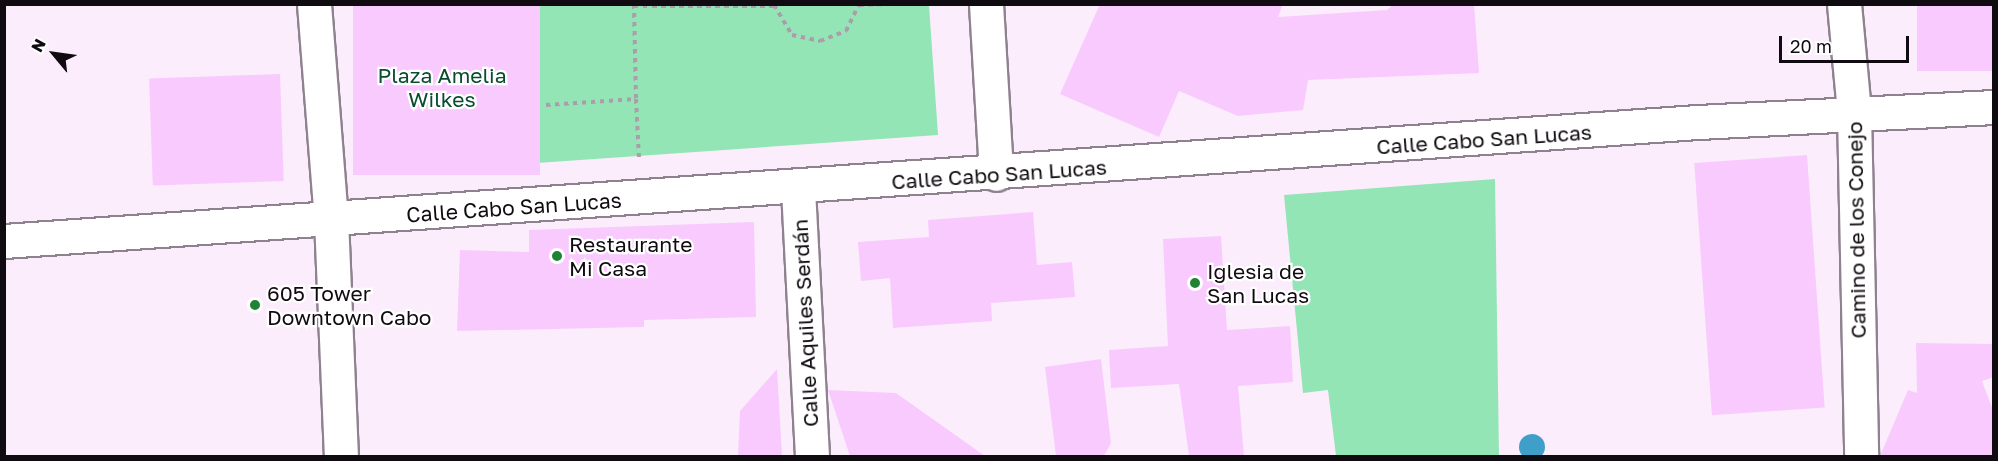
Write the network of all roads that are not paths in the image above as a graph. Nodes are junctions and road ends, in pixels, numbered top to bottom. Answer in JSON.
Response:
{"nodes":[{"id":1,"x":314,"y":4,"type":"edge"},
{"id":2,"x":986,"y":4,"type":"edge"},
{"id":3,"x":1844,"y":4,"type":"edge"},
{"id":4,"x":1994,"y":107,"type":"edge"},
{"id":5,"x":1854,"y":112,"type":"junction"},
{"id":6,"x":996,"y":174,"type":"junction"},
{"id":7,"x":798,"y":189,"type":"junction"},
{"id":8,"x":331,"y":219,"type":"junction"},
{"id":9,"x":4,"y":241,"type":"edge"},
{"id":10,"x":341,"y":456,"type":"edge"},
{"id":11,"x":812,"y":456,"type":"edge"},
{"id":12,"x":1861,"y":456,"type":"edge"}],
"edges":[{"from":1,"to":8,"type":"main road"},
{"from":2,"to":6,"type":"main road"},
{"from":3,"to":5,"type":"main road","name":"Camino de los Conejo"},
{"from":4,"to":5,"type":"main road","name":"Calle Cabo San Lucas"},
{"from":5,"to":6,"type":"main road","name":"Calle Cabo San Lucas"},
{"from":5,"to":12,"type":"main road","name":"Camino de los Conejo"},
{"from":6,"to":7,"type":"main road","name":"Calle Cabo San Lucas"},
{"from":7,"to":8,"type":"main road","name":"Calle Cabo San Lucas"},
{"from":7,"to":11,"type":"main road","name":"Calle Aquiles Serdán"},
{"from":8,"to":9,"type":"main road","name":"Calle Cabo San Lucas"},
{"from":8,"to":10,"type":"main road"}]}
